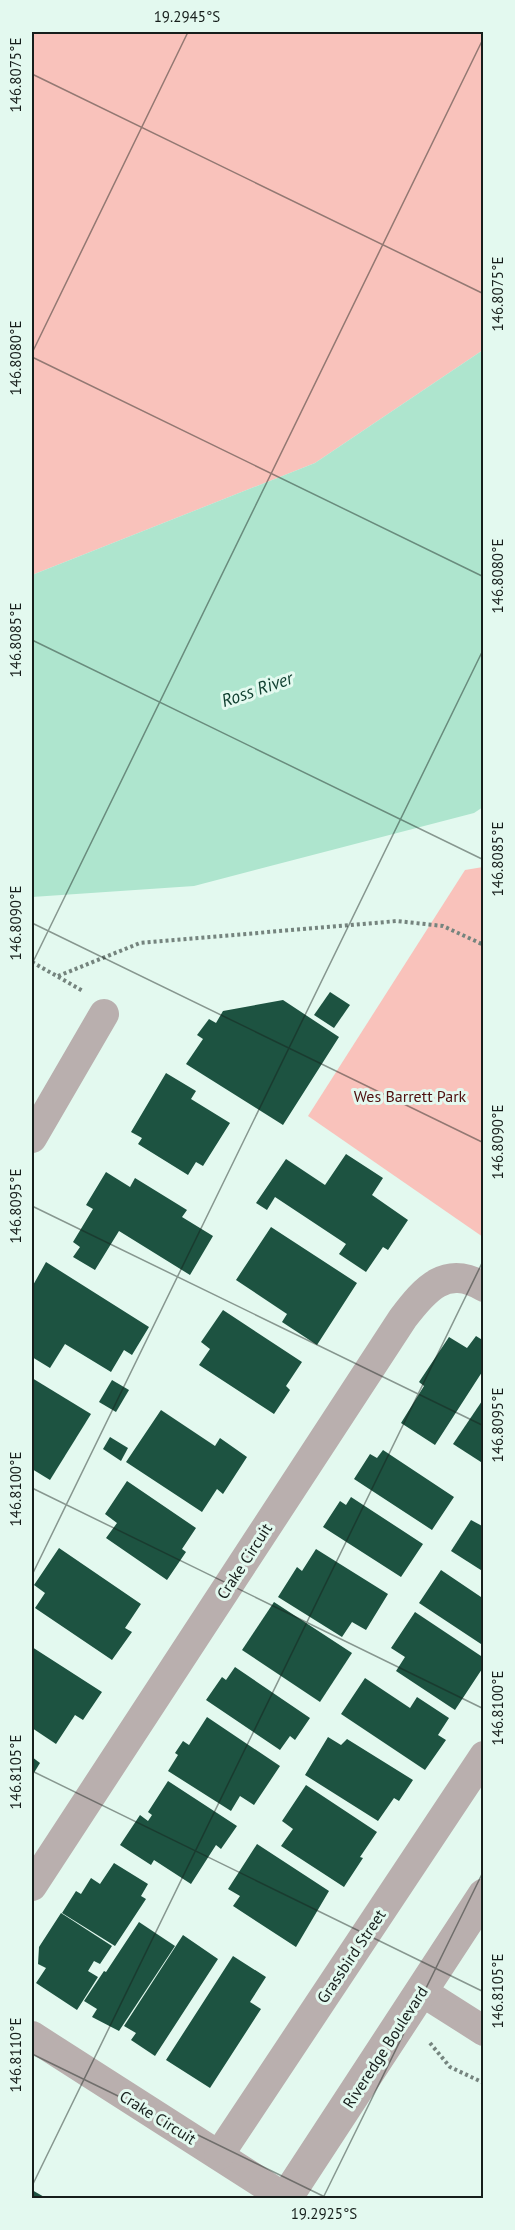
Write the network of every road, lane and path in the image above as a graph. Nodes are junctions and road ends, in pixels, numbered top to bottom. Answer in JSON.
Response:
{"nodes":[{"id":1,"x":483,"y":945,"type":"edge"},
{"id":2,"x":32,"y":963,"type":"edge"},
{"id":3,"x":58,"y":976,"type":"junction"},
{"id":4,"x":104,"y":1014,"type":"joint"},
{"id":5,"x":32,"y":1138,"type":"edge"},
{"id":6,"x":483,"y":1287,"type":"edge"},
{"id":7,"x":483,"y":1756,"type":"edge"},
{"id":8,"x":32,"y":1886,"type":"edge"},
{"id":9,"x":483,"y":1895,"type":"edge"},
{"id":10,"x":421,"y":1991,"type":"junction"},
{"id":11,"x":483,"y":2031,"type":"edge"},
{"id":12,"x":32,"y":2036,"type":"edge"},
{"id":13,"x":430,"y":2043,"type":"dead end"},
{"id":14,"x":483,"y":2083,"type":"edge"},
{"id":15,"x":219,"y":2155,"type":"junction"},
{"id":16,"x":286,"y":2199,"type":"edge"}],
"edges":[{"from":1,"to":3,"type":"path"},
{"from":2,"to":3,"type":"path"},
{"from":3,"to":4,"type":"path"},
{"from":4,"to":5,"type":"street"},
{"from":6,"to":8,"type":"street","name":"Crake Circuit"},
{"from":7,"to":15,"type":"street","name":"Grassbird Street"},
{"from":9,"to":10,"type":"street","name":"Riveredge Boulevard"},
{"from":10,"to":11,"type":"street"},
{"from":10,"to":16,"type":"street","name":"Riveredge Boulevard"},
{"from":12,"to":15,"type":"street","name":"Crake Circuit"},
{"from":13,"to":14,"type":"path"},
{"from":15,"to":16,"type":"street","name":"Crake Circuit"}]}
